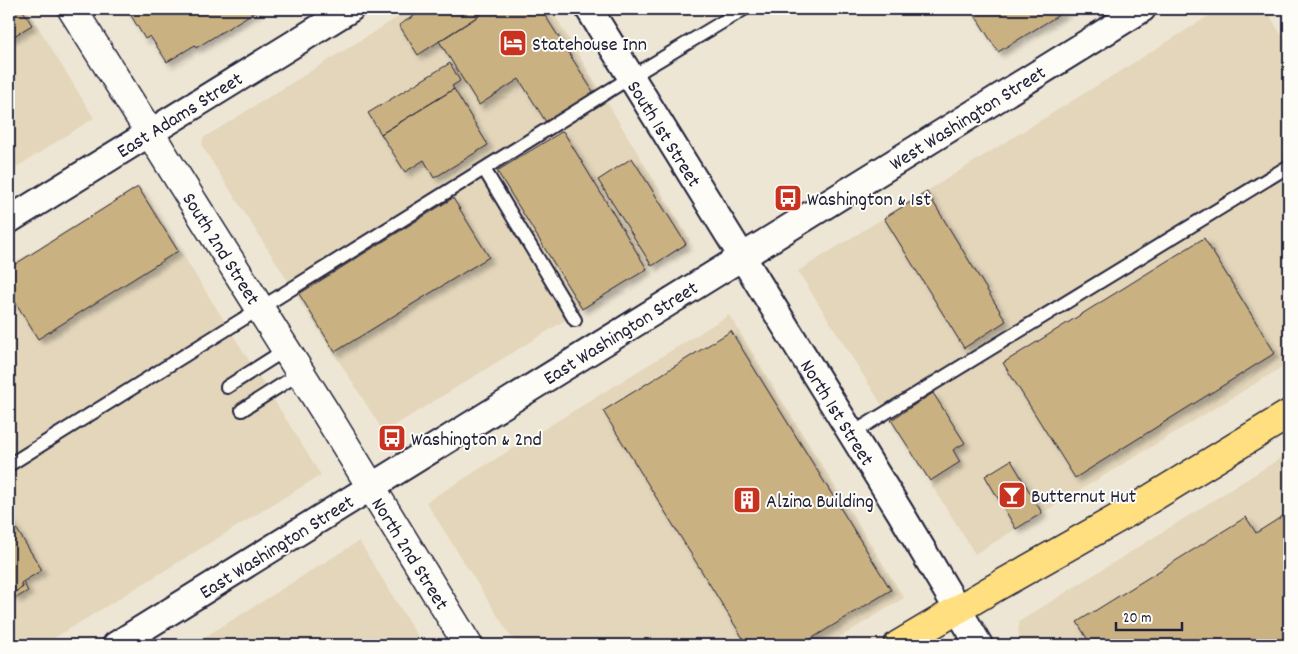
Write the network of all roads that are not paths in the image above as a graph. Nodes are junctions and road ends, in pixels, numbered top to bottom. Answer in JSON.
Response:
{"nodes":[{"id":1,"x":72,"y":9,"type":"edge"},
{"id":2,"x":350,"y":9,"type":"edge"},
{"id":3,"x":589,"y":9,"type":"edge"},
{"id":4,"x":744,"y":9,"type":"edge"},
{"id":5,"x":1142,"y":9,"type":"edge"},
{"id":6,"x":631,"y":77,"type":"junction"},
{"id":7,"x":150,"y":132,"type":"junction"},
{"id":8,"x":1289,"y":166,"type":"edge"},
{"id":9,"x":484,"y":169,"type":"junction"},
{"id":10,"x":9,"y":220,"type":"edge"},
{"id":11,"x":741,"y":257,"type":"junction"},
{"id":12,"x":259,"y":308,"type":"junction"},
{"id":13,"x":575,"y":320,"type":"dead end"},
{"id":14,"x":285,"y":350,"type":"junction"},
{"id":15,"x":300,"y":373,"type":"junction"},
{"id":16,"x":227,"y":387,"type":"dead end"},
{"id":17,"x":242,"y":410,"type":"dead end"},
{"id":18,"x":1289,"y":414,"type":"edge"},
{"id":19,"x":851,"y":434,"type":"junction"},
{"id":20,"x":9,"y":465,"type":"edge"},
{"id":21,"x":370,"y":487,"type":"junction"},
{"id":22,"x":958,"y":610,"type":"junction"},
{"id":23,"x":116,"y":645,"type":"edge"},
{"id":24,"x":468,"y":645,"type":"edge"},
{"id":25,"x":898,"y":645,"type":"edge"},
{"id":26,"x":979,"y":645,"type":"edge"}],
"edges":[{"from":1,"to":7,"type":"main road","name":"South 2nd Street"},
{"from":2,"to":7,"type":"street","name":"East Adams Street"},
{"from":3,"to":6,"type":"street","name":"South 1st Street"},
{"from":4,"to":6,"type":"lane"},
{"from":5,"to":11,"type":"street","name":"West Washington Street"},
{"from":6,"to":9,"type":"lane"},
{"from":6,"to":11,"type":"street","name":"South 1st Street"},
{"from":7,"to":10,"type":"street","name":"East Adams Street"},
{"from":7,"to":12,"type":"main road","name":"South 2nd Street"},
{"from":8,"to":19,"type":"lane"},
{"from":9,"to":12,"type":"lane"},
{"from":9,"to":13,"type":"lane"},
{"from":11,"to":19,"type":"street","name":"North 1st Street"},
{"from":11,"to":21,"type":"street","name":"East Washington Street"},
{"from":12,"to":14,"type":"main road","name":"South 2nd Street"},
{"from":12,"to":20,"type":"lane"},
{"from":14,"to":15,"type":"main road","name":"South 2nd Street"},
{"from":14,"to":16,"type":"lane"},
{"from":15,"to":17,"type":"lane"},
{"from":15,"to":21,"type":"main road","name":"South 2nd Street"},
{"from":18,"to":22,"type":"main road"},
{"from":19,"to":22,"type":"street","name":"North 1st Street"},
{"from":21,"to":23,"type":"street","name":"East Washington Street"},
{"from":21,"to":24,"type":"main road","name":"North 2nd Street"},
{"from":22,"to":25,"type":"main road"},
{"from":22,"to":26,"type":"street","name":"North 1st Street"}]}
